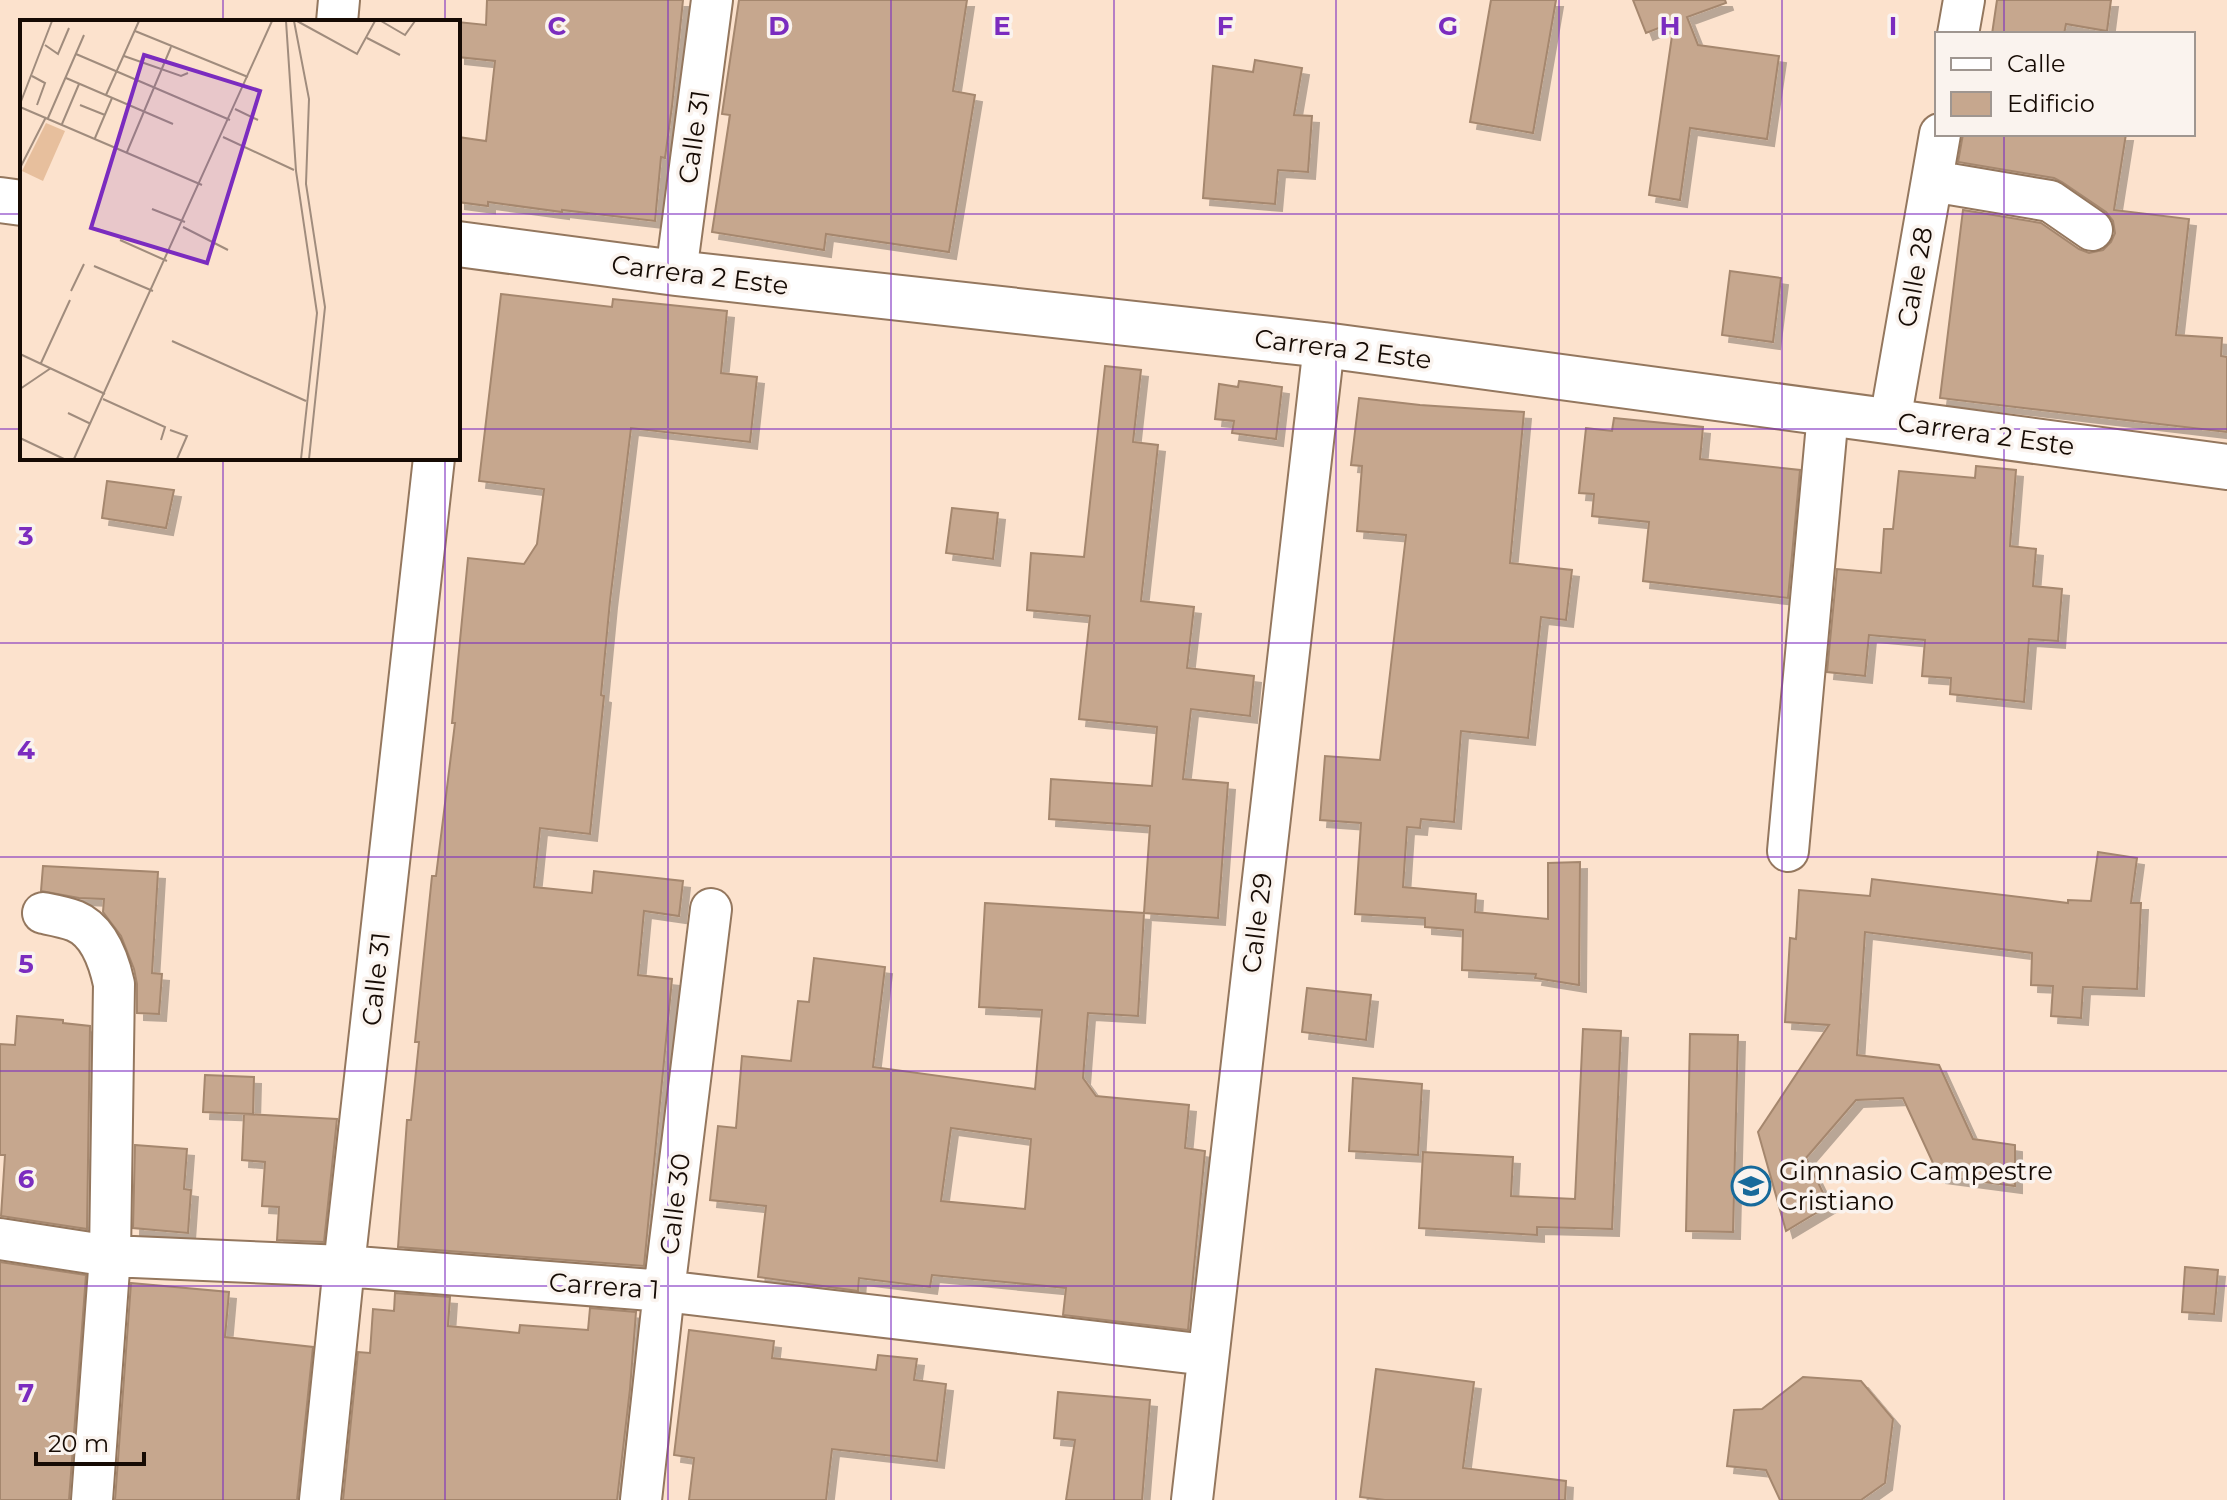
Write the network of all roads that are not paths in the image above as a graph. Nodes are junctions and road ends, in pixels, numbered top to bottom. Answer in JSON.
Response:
{"nodes":[{"id":1,"x":339,"y":0,"type":"edge"},
{"id":2,"x":712,"y":0,"type":"edge"},
{"id":3,"x":1964,"y":0,"type":"edge"},
{"id":4,"x":337,"y":20,"type":"edge"},
{"id":5,"x":1958,"y":32,"type":"edge"},
{"id":6,"x":1940,"y":136,"type":"edge"},
{"id":7,"x":1932,"y":181,"type":"junction"},
{"id":8,"x":0,"y":200,"type":"edge"},
{"id":9,"x":20,"y":203,"type":"edge"},
{"id":10,"x":2092,"y":230,"type":"dead end"},
{"id":11,"x":460,"y":244,"type":"edge"},
{"id":12,"x":676,"y":273,"type":"junction"},
{"id":13,"x":1324,"y":345,"type":"junction"},
{"id":14,"x":1828,"y":413,"type":"junction"},
{"id":15,"x":1890,"y":421,"type":"junction"},
{"id":16,"x":434,"y":460,"type":"edge"},
{"id":17,"x":2227,"y":467,"type":"edge"},
{"id":18,"x":1788,"y":851,"type":"dead end"},
{"id":19,"x":711,"y":909,"type":"dead end"},
{"id":20,"x":43,"y":913,"type":"dead end"},
{"id":21,"x":0,"y":1239,"type":"edge"},
{"id":22,"x":110,"y":1256,"type":"junction"},
{"id":23,"x":344,"y":1266,"type":"junction"},
{"id":24,"x":664,"y":1291,"type":"junction"},
{"id":25,"x":1207,"y":1355,"type":"junction"},
{"id":26,"x":92,"y":1500,"type":"edge"},
{"id":27,"x":320,"y":1500,"type":"edge"},
{"id":28,"x":641,"y":1500,"type":"edge"},
{"id":29,"x":1192,"y":1500,"type":"edge"}],
"edges":[{"from":1,"to":4,"type":"street"},
{"from":2,"to":12,"type":"street","name":"Calle 31"},
{"from":3,"to":5,"type":"street"},
{"from":6,"to":7,"type":"street","name":"Calle 28"},
{"from":7,"to":10,"type":"street"},
{"from":7,"to":15,"type":"street","name":"Calle 28"},
{"from":8,"to":9,"type":"street"},
{"from":11,"to":12,"type":"street","name":"Carrera 2 Este"},
{"from":12,"to":13,"type":"street","name":"Carrera 2 Este"},
{"from":13,"to":14,"type":"street","name":"Carrera 2 Este"},
{"from":13,"to":25,"type":"street","name":"Calle 29"},
{"from":14,"to":15,"type":"street","name":"Carrera 2 Este"},
{"from":14,"to":18,"type":"street"},
{"from":15,"to":17,"type":"street","name":"Carrera 2 Este"},
{"from":16,"to":23,"type":"street","name":"Calle 31"},
{"from":19,"to":24,"type":"street","name":"Calle 30"},
{"from":20,"to":22,"type":"street"},
{"from":21,"to":22,"type":"street","name":"Carrera 1"},
{"from":22,"to":23,"type":"street","name":"Carrera 1"},
{"from":22,"to":26,"type":"street"},
{"from":23,"to":24,"type":"street","name":"Carrera 1"},
{"from":23,"to":27,"type":"street","name":"Calle 31"},
{"from":24,"to":25,"type":"street","name":"Carrera 1"},
{"from":24,"to":28,"type":"street","name":"Calle 30"},
{"from":25,"to":29,"type":"street","name":"Calle 29"}]}
